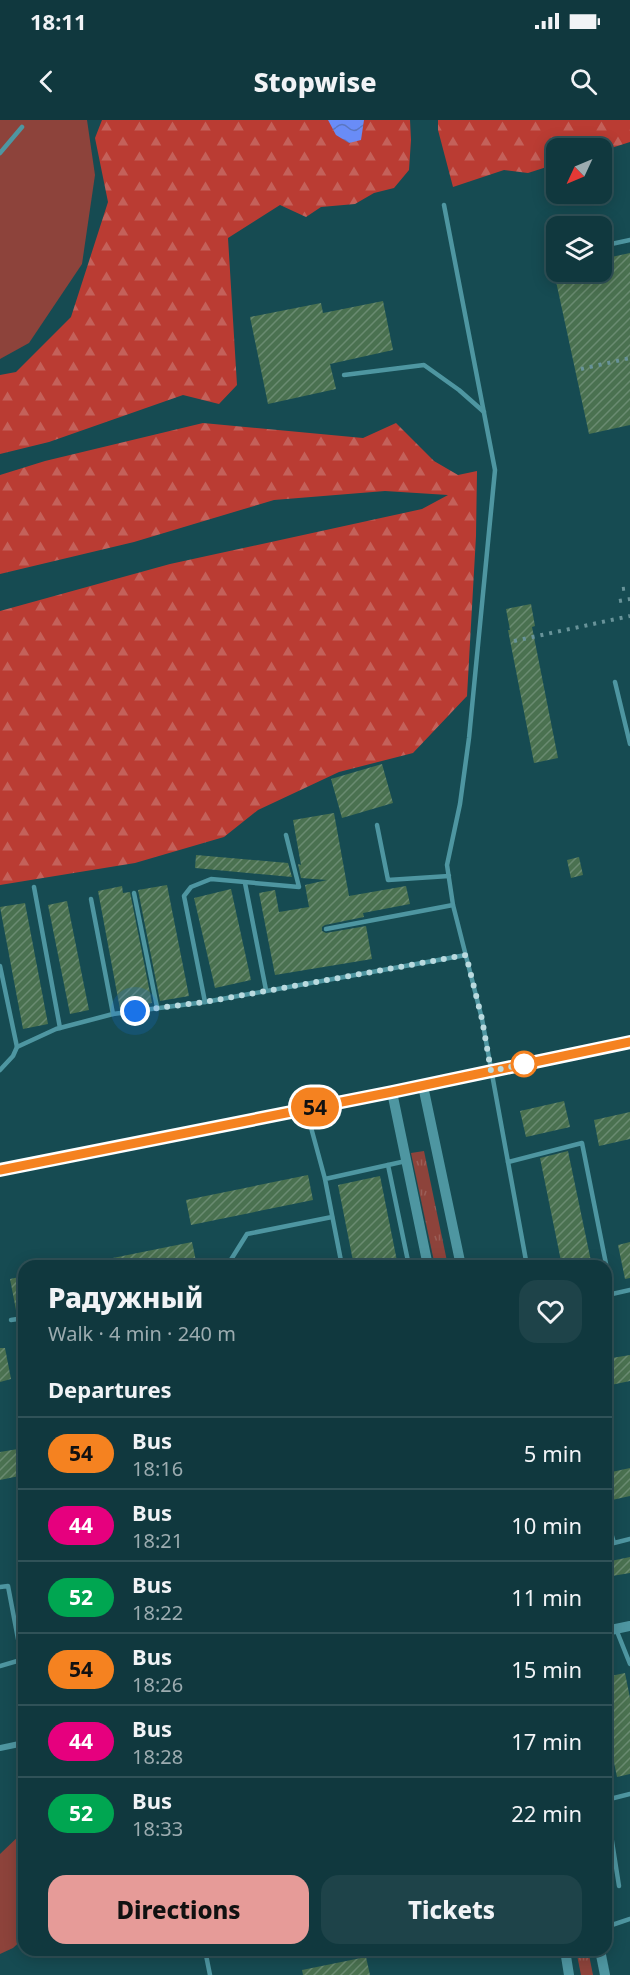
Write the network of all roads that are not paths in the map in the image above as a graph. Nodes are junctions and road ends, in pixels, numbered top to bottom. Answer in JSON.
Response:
{"nodes":[{"id":1,"x":22,"y":127,"type":"dead end"},
{"id":2,"x":0,"y":153,"type":"edge"},
{"id":3,"x":444,"y":205,"type":"dead end"},
{"id":4,"x":630,"y":240,"type":"edge"},
{"id":5,"x":612,"y":244,"type":"edge"},
{"id":6,"x":345,"y":375,"type":"dead end"},
{"id":7,"x":484,"y":412,"type":"junction"},
{"id":8,"x":615,"y":682,"type":"dead end"},
{"id":9,"x":630,"y":744,"type":"edge"},
{"id":10,"x":377,"y":825,"type":"dead end"},
{"id":11,"x":286,"y":836,"type":"dead end"},
{"id":12,"x":448,"y":876,"type":"junction"},
{"id":13,"x":245,"y":883,"type":"junction"},
{"id":14,"x":34,"y":887,"type":"dead end"},
{"id":15,"x":134,"y":893,"type":"dead end"},
{"id":16,"x":91,"y":899,"type":"dead end"},
{"id":17,"x":453,"y":905,"type":"junction"},
{"id":18,"x":326,"y":929,"type":"dead end"},
{"id":19,"x":466,"y":955,"type":"junction"},
{"id":20,"x":0,"y":966,"type":"edge"},
{"id":21,"x":266,"y":990,"type":"junction"},
{"id":22,"x":205,"y":1002,"type":"junction"},
{"id":23,"x":157,"y":1008,"type":"junction"},
{"id":24,"x":113,"y":1014,"type":"junction"},
{"id":25,"x":60,"y":1028,"type":"junction"},
{"id":26,"x":630,"y":1042,"type":"edge"},
{"id":27,"x":17,"y":1047,"type":"junction"},
{"id":28,"x":0,"y":1070,"type":"edge"},
{"id":29,"x":491,"y":1071,"type":"junction"},
{"id":30,"x":423,"y":1086,"type":"junction"},
{"id":31,"x":392,"y":1092,"type":"junction"},
{"id":32,"x":306,"y":1109,"type":"junction"},
{"id":33,"x":406,"y":1161,"type":"junction"},
{"id":34,"x":508,"y":1162,"type":"junction"},
{"id":35,"x":388,"y":1165,"type":"junction"},
{"id":36,"x":0,"y":1170,"type":"edge"},
{"id":37,"x":325,"y":1179,"type":"junction"},
{"id":38,"x":332,"y":1217,"type":"junction"},
{"id":39,"x":230,"y":1260,"type":"edge"},
{"id":40,"x":341,"y":1260,"type":"edge"},
{"id":41,"x":408,"y":1260,"type":"edge"},
{"id":42,"x":427,"y":1260,"type":"edge"},
{"id":43,"x":460,"y":1260,"type":"edge"},
{"id":44,"x":526,"y":1260,"type":"edge"},
{"id":45,"x":605,"y":1260,"type":"edge"},
{"id":46,"x":630,"y":1290,"type":"edge"},
{"id":47,"x":612,"y":1294,"type":"edge"},
{"id":48,"x":18,"y":1318,"type":"edge"},
{"id":49,"x":11,"y":1320,"type":"dead end"},
{"id":50,"x":612,"y":1536,"type":"edge"},
{"id":51,"x":630,"y":1539,"type":"edge"},
{"id":52,"x":0,"y":1587,"type":"edge"},
{"id":53,"x":630,"y":1626,"type":"edge"},
{"id":54,"x":612,"y":1630,"type":"edge"},
{"id":55,"x":612,"y":1632,"type":"edge"},
{"id":56,"x":18,"y":1635,"type":"edge"},
{"id":57,"x":18,"y":1661,"type":"edge"},
{"id":58,"x":630,"y":1664,"type":"edge"},
{"id":59,"x":0,"y":1666,"type":"edge"},
{"id":60,"x":18,"y":1744,"type":"edge"},
{"id":61,"x":0,"y":1748,"type":"edge"},
{"id":62,"x":630,"y":1794,"type":"edge"},
{"id":63,"x":612,"y":1799,"type":"edge"},
{"id":64,"x":612,"y":1840,"type":"edge"},
{"id":65,"x":619,"y":1886,"type":"dead end"},
{"id":66,"x":630,"y":1919,"type":"edge"},
{"id":67,"x":612,"y":1925,"type":"edge"},
{"id":68,"x":206,"y":1956,"type":"edge"},
{"id":69,"x":566,"y":1956,"type":"edge"},
{"id":70,"x":601,"y":1956,"type":"edge"},
{"id":71,"x":210,"y":1975,"type":"edge"},
{"id":72,"x":569,"y":1975,"type":"edge"},
{"id":73,"x":604,"y":1975,"type":"edge"}],
"edges":[{"from":1,"to":2,"type":"lane"},
{"from":3,"to":7,"type":"lane"},
{"from":4,"to":5,"type":"lane"},
{"from":6,"to":7,"type":"lane"},
{"from":7,"to":12,"type":"lane"},
{"from":8,"to":9,"type":"lane"},
{"from":10,"to":12,"type":"lane"},
{"from":11,"to":13,"type":"lane"},
{"from":12,"to":17,"type":"lane"},
{"from":13,"to":21,"type":"lane"},
{"from":13,"to":22,"type":"lane"},
{"from":14,"to":25,"type":"lane"},
{"from":15,"to":23,"type":"lane"},
{"from":16,"to":24,"type":"lane"},
{"from":17,"to":18,"type":"lane"},
{"from":17,"to":19,"type":"lane"},
{"from":19,"to":21,"type":"lane"},
{"from":19,"to":29,"type":"lane"},
{"from":20,"to":27,"type":"lane"},
{"from":21,"to":22,"type":"lane"},
{"from":22,"to":23,"type":"lane"},
{"from":23,"to":24,"type":"lane"},
{"from":24,"to":25,"type":"lane"},
{"from":25,"to":27,"type":"lane"},
{"from":26,"to":29,"type":"street"},
{"from":27,"to":28,"type":"lane"},
{"from":29,"to":30,"type":"street"},
{"from":29,"to":34,"type":"lane"},
{"from":30,"to":31,"type":"street"},
{"from":30,"to":43,"type":"street"},
{"from":31,"to":32,"type":"street"},
{"from":31,"to":33,"type":"street"},
{"from":32,"to":36,"type":"street"},
{"from":32,"to":37,"type":"lane"},
{"from":33,"to":35,"type":"lane"},
{"from":33,"to":42,"type":"street"},
{"from":34,"to":44,"type":"lane"},
{"from":34,"to":45,"type":"lane"},
{"from":35,"to":37,"type":"lane"},
{"from":35,"to":41,"type":"lane"},
{"from":37,"to":38,"type":"lane"},
{"from":38,"to":39,"type":"lane"},
{"from":38,"to":40,"type":"lane"},
{"from":46,"to":47,"type":"lane"},
{"from":48,"to":49,"type":"lane"},
{"from":50,"to":51,"type":"lane"},
{"from":52,"to":56,"type":"lane"},
{"from":53,"to":54,"type":"street"},
{"from":55,"to":58,"type":"lane"},
{"from":57,"to":59,"type":"lane"},
{"from":60,"to":61,"type":"street"},
{"from":62,"to":63,"type":"lane"},
{"from":64,"to":65,"type":"lane"},
{"from":66,"to":67,"type":"lane"},
{"from":68,"to":71,"type":"lane"},
{"from":69,"to":72,"type":"street"},
{"from":70,"to":73,"type":"street"}]}
